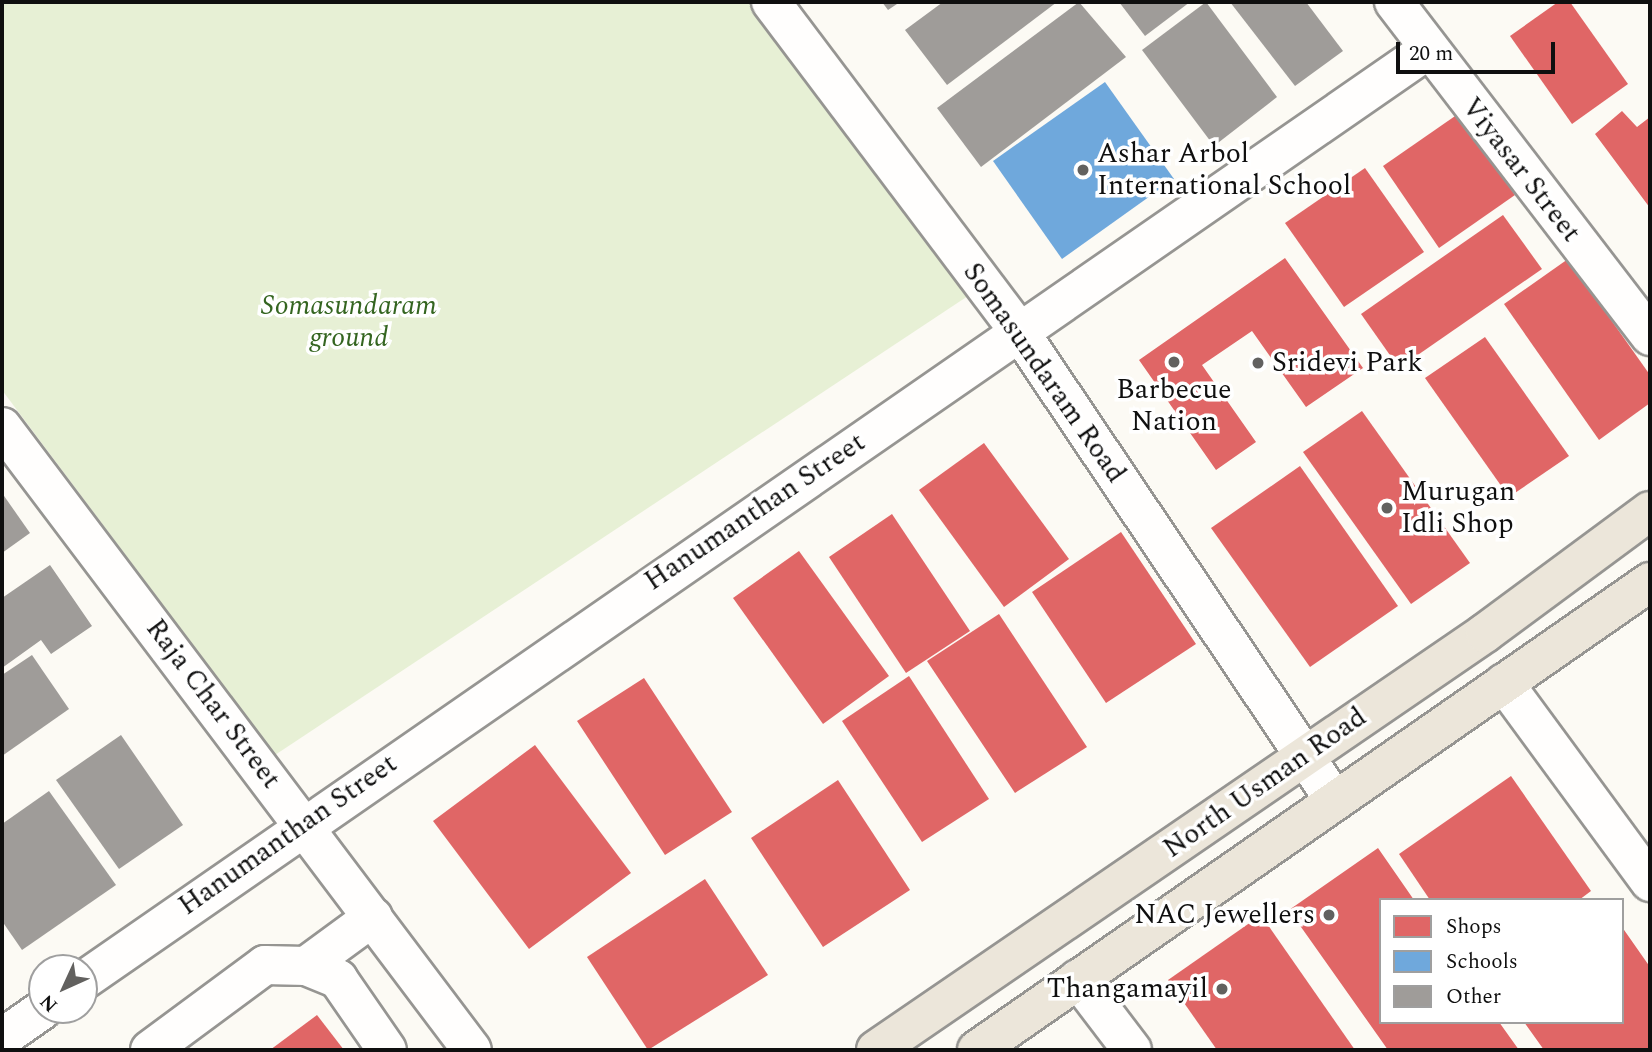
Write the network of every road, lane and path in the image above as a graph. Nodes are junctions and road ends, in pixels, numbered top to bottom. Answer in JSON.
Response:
{"nodes":[{"id":1,"x":771,"y":2,"type":"edge"},
{"id":2,"x":1394,"y":2,"type":"edge"},
{"id":3,"x":1429,"y":49,"type":"junction"},
{"id":4,"x":1019,"y":331,"type":"junction"},
{"id":5,"x":1650,"y":336,"type":"edge"},
{"id":6,"x":2,"y":427,"type":"edge"},
{"id":7,"x":1650,"y":511,"type":"edge"},
{"id":8,"x":1650,"y":582,"type":"edge"},
{"id":9,"x":1504,"y":683,"type":"junction"},
{"id":10,"x":1303,"y":754,"type":"junction"},
{"id":11,"x":1335,"y":801,"type":"junction"},
{"id":12,"x":303,"y":823,"type":"junction"},
{"id":13,"x":1650,"y":882,"type":"edge"},
{"id":14,"x":373,"y":918,"type":"junction"},
{"id":15,"x":306,"y":966,"type":"junction"},
{"id":16,"x":98,"y":969,"type":"edge"},
{"id":17,"x":1078,"y":979,"type":"junction"},
{"id":18,"x":28,"y":1020,"type":"edge"},
{"id":19,"x":2,"y":1038,"type":"edge"},
{"id":20,"x":150,"y":1050,"type":"edge"},
{"id":21,"x":387,"y":1050,"type":"edge"},
{"id":22,"x":472,"y":1050,"type":"edge"},
{"id":23,"x":876,"y":1050,"type":"edge"},
{"id":24,"x":977,"y":1050,"type":"edge"},
{"id":25,"x":1132,"y":1050,"type":"edge"}],
"edges":[{"from":1,"to":4,"type":"street","name":"Somasundaram Road"},
{"from":2,"to":3,"type":"street","name":"Viyasar Street"},
{"from":3,"to":4,"type":"street","name":"Hanumanthan Street"},
{"from":3,"to":5,"type":"street","name":"Viyasar Street"},
{"from":4,"to":10,"type":"street","name":"Somasundaram Road"},
{"from":4,"to":12,"type":"street","name":"Hanumanthan Street"},
{"from":6,"to":12,"type":"street","name":"Raja Char Street"},
{"from":7,"to":10,"type":"main road","name":"North Usman Road"},
{"from":8,"to":9,"type":"main road","name":"North Usman Road"},
{"from":9,"to":11,"type":"main road","name":"North Usman Road"},
{"from":9,"to":13,"type":"street"},
{"from":10,"to":11,"type":"street","name":"Somasundaram Road"},
{"from":10,"to":23,"type":"main road","name":"North Usman Road"},
{"from":11,"to":17,"type":"main road","name":"North Usman Road"},
{"from":12,"to":14,"type":"street","name":"Raja Char Street"},
{"from":12,"to":16,"type":"street","name":"Hanumanthan Street"},
{"from":14,"to":15,"type":"street"},
{"from":14,"to":22,"type":"street","name":"Raja Char Street"},
{"from":15,"to":20,"type":"street"},
{"from":15,"to":21,"type":"street"},
{"from":17,"to":24,"type":"main road","name":"North Usman Road"},
{"from":17,"to":25,"type":"street"},
{"from":18,"to":19,"type":"street"}]}
